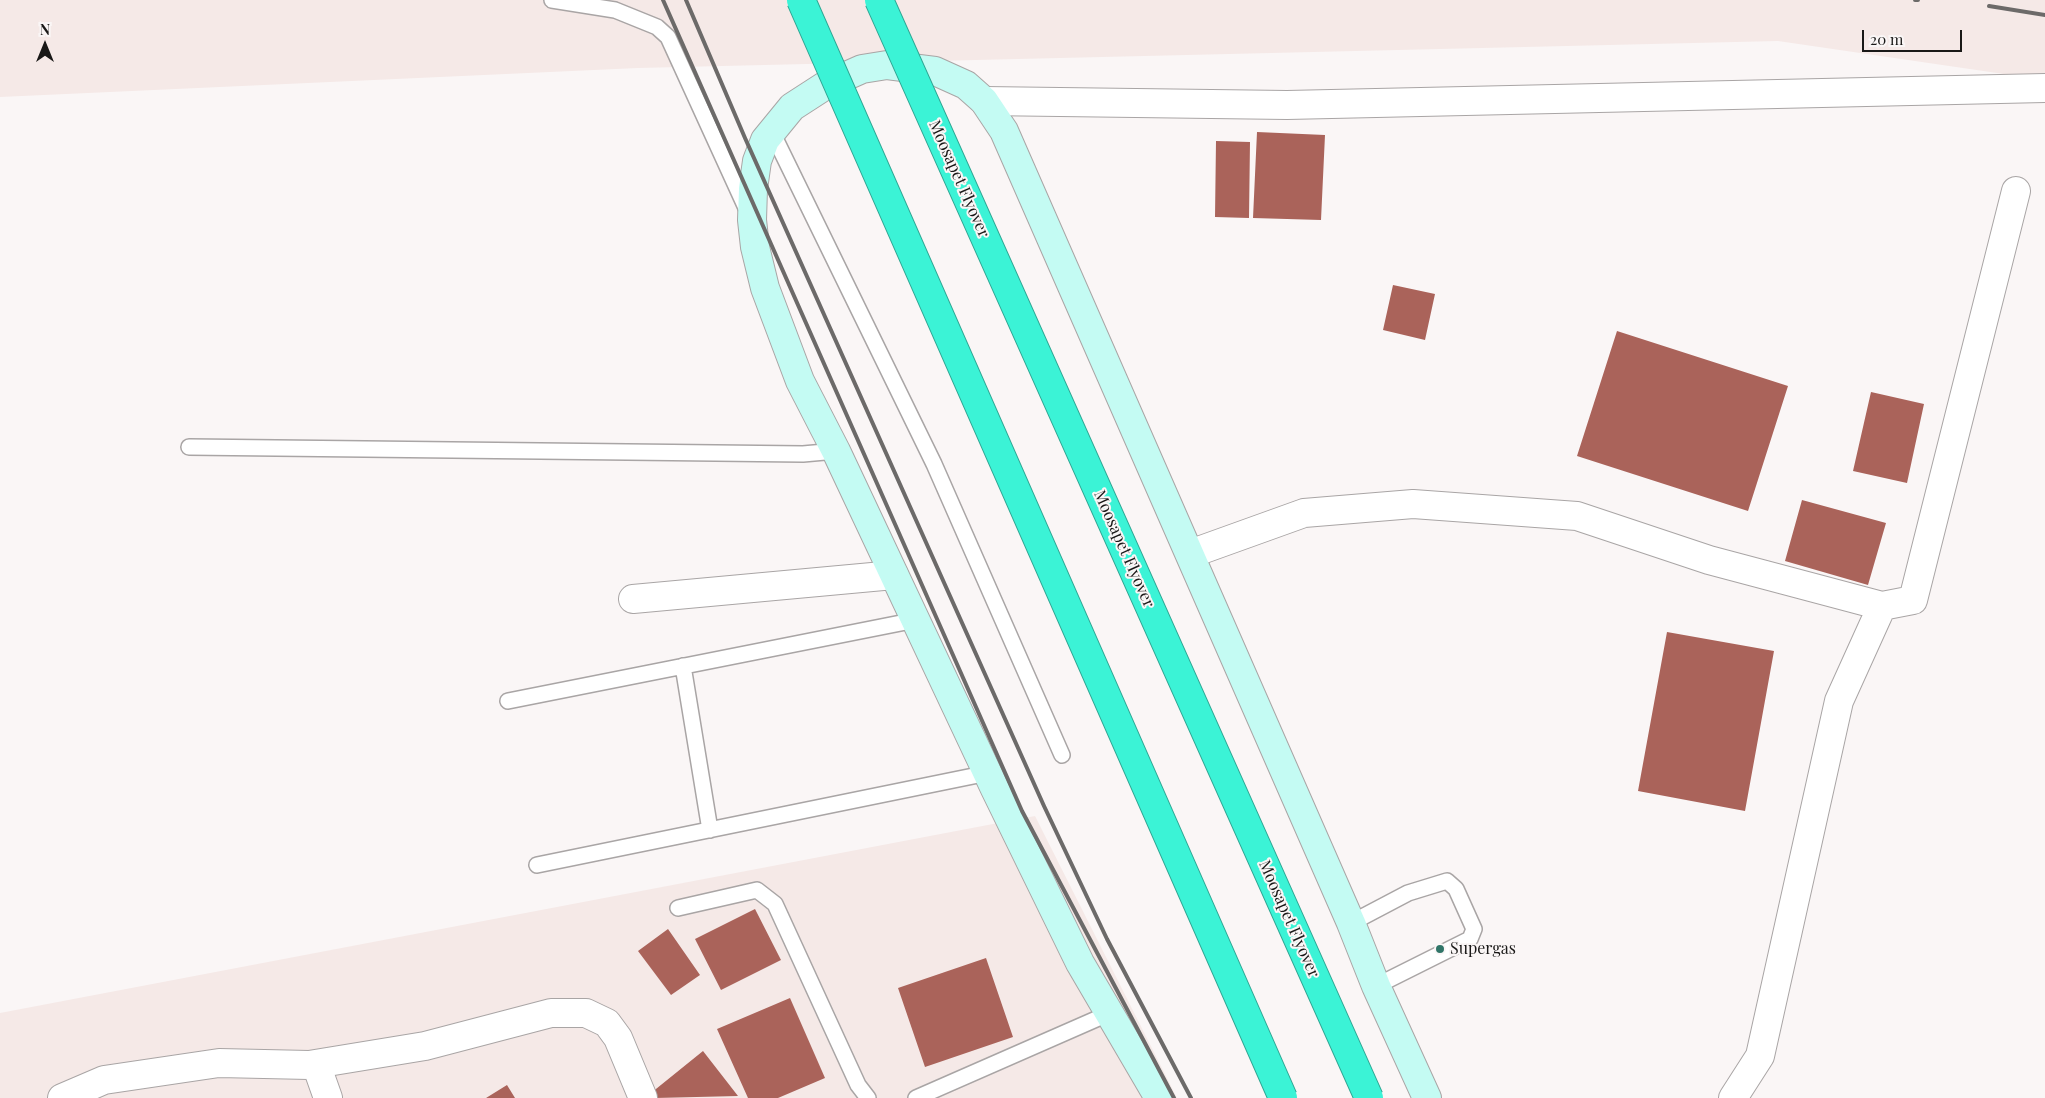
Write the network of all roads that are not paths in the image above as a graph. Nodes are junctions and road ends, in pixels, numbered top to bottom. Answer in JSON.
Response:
{"nodes":[{"id":1,"x":552,"y":0,"type":"edge"},
{"id":2,"x":801,"y":0,"type":"edge"},
{"id":3,"x":879,"y":0,"type":"edge"},
{"id":4,"x":2045,"y":88,"type":"edge"},
{"id":5,"x":984,"y":101,"type":"junction"},
{"id":6,"x":771,"y":130,"type":"junction"},
{"id":7,"x":2016,"y":191,"type":"dead end"},
{"id":8,"x":752,"y":220,"type":"junction"},
{"id":9,"x":189,"y":447,"type":"dead end"},
{"id":10,"x":836,"y":452,"type":"junction"},
{"id":11,"x":1190,"y":554,"type":"junction"},
{"id":12,"x":894,"y":575,"type":"junction"},
{"id":13,"x":633,"y":599,"type":"dead end"},
{"id":14,"x":1882,"y":606,"type":"junction"},
{"id":15,"x":916,"y":620,"type":"junction"},
{"id":16,"x":683,"y":666,"type":"junction"},
{"id":17,"x":508,"y":702,"type":"dead end"},
{"id":18,"x":1062,"y":755,"type":"dead end"},
{"id":19,"x":988,"y":773,"type":"junction"},
{"id":20,"x":710,"y":830,"type":"junction"},
{"id":21,"x":537,"y":865,"type":"dead end"},
{"id":22,"x":678,"y":908,"type":"dead end"},
{"id":23,"x":1351,"y":922,"type":"junction"},
{"id":24,"x":1376,"y":986,"type":"junction"},
{"id":25,"x":1110,"y":1013,"type":"junction"},
{"id":26,"x":316,"y":1064,"type":"junction"},
{"id":27,"x":62,"y":1098,"type":"edge"},
{"id":28,"x":328,"y":1098,"type":"edge"},
{"id":29,"x":643,"y":1098,"type":"edge"},
{"id":30,"x":868,"y":1098,"type":"edge"},
{"id":31,"x":916,"y":1098,"type":"edge"},
{"id":32,"x":1159,"y":1098,"type":"edge"},
{"id":33,"x":1283,"y":1098,"type":"edge"},
{"id":34,"x":1369,"y":1098,"type":"edge"},
{"id":35,"x":1427,"y":1098,"type":"edge"},
{"id":36,"x":1733,"y":1098,"type":"edge"}],
"edges":[{"from":1,"to":8,"type":"lane"},
{"from":2,"to":33,"type":"highway","bridge":true},
{"from":3,"to":34,"type":"highway","name":"Moosapet Flyover","bridge":true},
{"from":4,"to":5,"type":"street"},
{"from":5,"to":6,"type":"street"},
{"from":5,"to":11,"type":"street"},
{"from":6,"to":8,"type":"street"},
{"from":6,"to":18,"type":"lane"},
{"from":7,"to":14,"type":"street"},
{"from":8,"to":10,"type":"street"},
{"from":9,"to":10,"type":"lane"},
{"from":10,"to":12,"type":"street"},
{"from":11,"to":14,"type":"street"},
{"from":11,"to":23,"type":"street"},
{"from":12,"to":13,"type":"street"},
{"from":12,"to":15,"type":"street"},
{"from":14,"to":36,"type":"street"},
{"from":15,"to":16,"type":"lane"},
{"from":15,"to":19,"type":"street"},
{"from":16,"to":17,"type":"lane"},
{"from":16,"to":20,"type":"lane"},
{"from":19,"to":20,"type":"lane"},
{"from":19,"to":25,"type":"street"},
{"from":20,"to":21,"type":"lane"},
{"from":22,"to":30,"type":"lane"},
{"from":23,"to":24,"type":"street"},
{"from":23,"to":24,"type":"lane"},
{"from":24,"to":35,"type":"street"},
{"from":25,"to":31,"type":"lane"},
{"from":25,"to":32,"type":"street"},
{"from":26,"to":27,"type":"street"},
{"from":26,"to":28,"type":"street"},
{"from":26,"to":29,"type":"street"}]}
